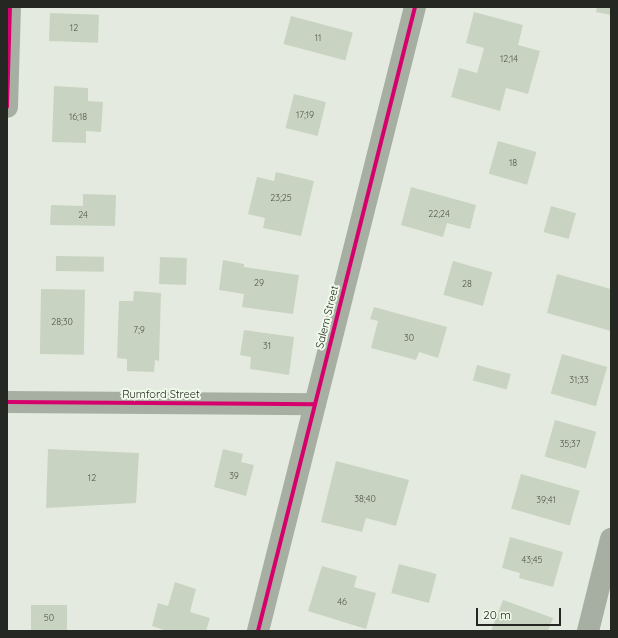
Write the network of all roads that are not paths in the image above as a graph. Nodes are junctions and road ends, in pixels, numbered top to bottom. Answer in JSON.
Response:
{"nodes":[{"id":1,"x":10,"y":7,"type":"edge"},
{"id":2,"x":415,"y":7,"type":"edge"},
{"id":3,"x":7,"y":107,"type":"edge"},
{"id":4,"x":7,"y":402,"type":"edge"},
{"id":5,"x":315,"y":404,"type":"junction"},
{"id":6,"x":611,"y":539,"type":"edge"},
{"id":7,"x":258,"y":631,"type":"edge"},
{"id":8,"x":588,"y":631,"type":"edge"}],
"edges":[{"from":1,"to":3,"type":"street"},
{"from":2,"to":5,"type":"street","name":"Salem Street"},
{"from":4,"to":5,"type":"street","name":"Rumford Street"},
{"from":5,"to":7,"type":"street","name":"Salem Street"},
{"from":6,"to":8,"type":"street"}]}
